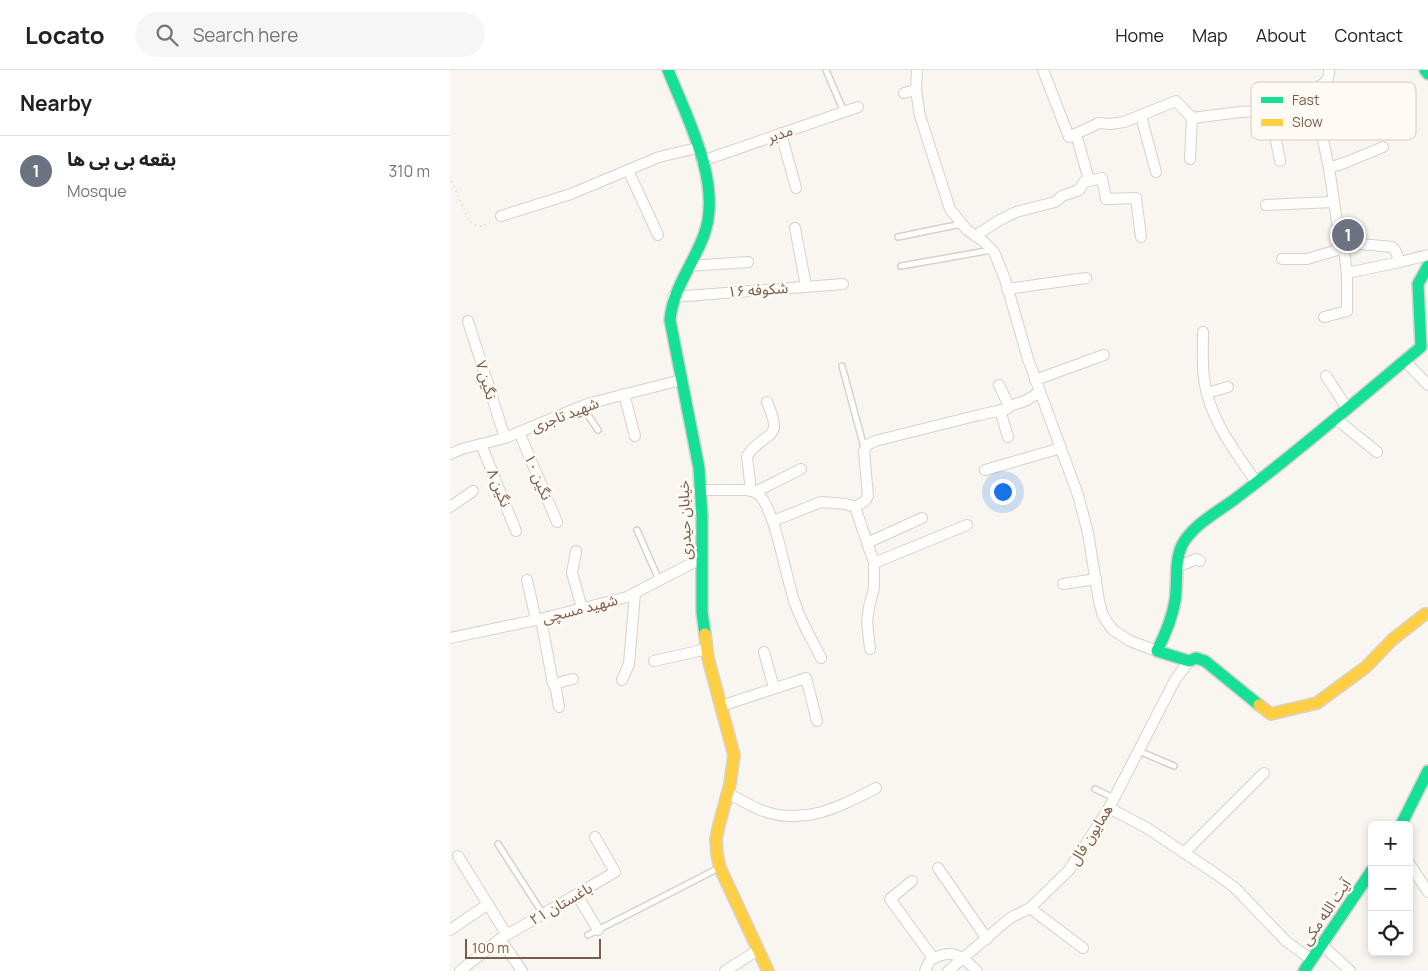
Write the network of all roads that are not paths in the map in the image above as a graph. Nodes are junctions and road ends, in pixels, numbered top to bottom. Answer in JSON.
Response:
{"nodes":[{"id":1,"x":668,"y":70,"type":"edge"},
{"id":2,"x":826,"y":70,"type":"edge"},
{"id":3,"x":917,"y":70,"type":"edge"},
{"id":4,"x":1043,"y":70,"type":"edge"},
{"id":5,"x":1329,"y":70,"type":"edge"},
{"id":6,"x":1425,"y":70,"type":"edge"},
{"id":7,"x":1428,"y":74,"type":"edge"},
{"id":8,"x":1327,"y":82,"type":"edge"},
{"id":9,"x":916,"y":90,"type":"junction"},
{"id":10,"x":904,"y":93,"type":"dead end"},
{"id":11,"x":858,"y":107,"type":"dead end"},
{"id":12,"x":1251,"y":111,"type":"edge"},
{"id":13,"x":844,"y":112,"type":"junction"},
{"id":14,"x":1141,"y":116,"type":"junction"},
{"id":15,"x":1192,"y":118,"type":"junction"},
{"id":16,"x":781,"y":133,"type":"junction"},
{"id":17,"x":1076,"y":134,"type":"junction"},
{"id":18,"x":1276,"y":140,"type":"edge"},
{"id":19,"x":1323,"y":140,"type":"edge"},
{"id":20,"x":1383,"y":147,"type":"dead end"},
{"id":21,"x":698,"y":148,"type":"junction"},
{"id":22,"x":1190,"y":159,"type":"dead end"},
{"id":23,"x":702,"y":161,"type":"junction"},
{"id":24,"x":1280,"y":161,"type":"dead end"},
{"id":25,"x":1329,"y":168,"type":"junction"},
{"id":26,"x":628,"y":170,"type":"junction"},
{"id":27,"x":1156,"y":172,"type":"dead end"},
{"id":28,"x":1089,"y":180,"type":"junction"},
{"id":29,"x":796,"y":188,"type":"dead end"},
{"id":30,"x":1334,"y":202,"type":"junction"},
{"id":31,"x":1266,"y":205,"type":"dead end"},
{"id":32,"x":501,"y":216,"type":"road end"},
{"id":33,"x":962,"y":224,"type":"junction"},
{"id":34,"x":794,"y":228,"type":"dead end"},
{"id":35,"x":658,"y":235,"type":"dead end"},
{"id":36,"x":975,"y":236,"type":"junction"},
{"id":37,"x":898,"y":237,"type":"dead end"},
{"id":38,"x":1141,"y":237,"type":"dead end"},
{"id":39,"x":1344,"y":245,"type":"junction"},
{"id":40,"x":992,"y":250,"type":"junction"},
{"id":41,"x":1428,"y":255,"type":"edge"},
{"id":42,"x":1282,"y":258,"type":"dead end"},
{"id":43,"x":748,"y":262,"type":"dead end"},
{"id":44,"x":1400,"y":262,"type":"junction"},
{"id":45,"x":689,"y":266,"type":"junction"},
{"id":46,"x":901,"y":266,"type":"dead end"},
{"id":47,"x":1428,"y":266,"type":"edge"},
{"id":48,"x":1347,"y":272,"type":"junction"},
{"id":49,"x":1086,"y":278,"type":"dead end"},
{"id":50,"x":843,"y":284,"type":"dead end"},
{"id":51,"x":806,"y":286,"type":"junction"},
{"id":52,"x":1007,"y":289,"type":"junction"},
{"id":53,"x":673,"y":297,"type":"junction"},
{"id":54,"x":1324,"y":317,"type":"dead end"},
{"id":55,"x":468,"y":321,"type":"dead end"},
{"id":56,"x":1203,"y":332,"type":"dead end"},
{"id":57,"x":1425,"y":345,"type":"edge"},
{"id":58,"x":1104,"y":356,"type":"dead end"},
{"id":59,"x":1405,"y":361,"type":"junction"},
{"id":60,"x":842,"y":366,"type":"dead end"},
{"id":61,"x":1326,"y":376,"type":"dead end"},
{"id":62,"x":681,"y":380,"type":"junction"},
{"id":63,"x":1035,"y":380,"type":"junction"},
{"id":64,"x":999,"y":385,"type":"dead end"},
{"id":65,"x":1428,"y":385,"type":"edge"},
{"id":66,"x":1228,"y":387,"type":"dead end"},
{"id":67,"x":1040,"y":392,"type":"junction"},
{"id":68,"x":1207,"y":393,"type":"junction"},
{"id":69,"x":624,"y":394,"type":"junction"},
{"id":70,"x":767,"y":402,"type":"dead end"},
{"id":71,"x":582,"y":406,"type":"junction"},
{"id":72,"x":1004,"y":408,"type":"junction"},
{"id":73,"x":1347,"y":408,"type":"junction"},
{"id":74,"x":1335,"y":418,"type":"junction"},
{"id":75,"x":598,"y":430,"type":"dead end"},
{"id":76,"x":519,"y":432,"type":"junction"},
{"id":77,"x":635,"y":436,"type":"dead end"},
{"id":78,"x":1008,"y":437,"type":"dead end"},
{"id":79,"x":504,"y":438,"type":"junction"},
{"id":80,"x":481,"y":444,"type":"junction"},
{"id":81,"x":1061,"y":448,"type":"junction"},
{"id":82,"x":864,"y":450,"type":"junction"},
{"id":83,"x":1377,"y":452,"type":"dead end"},
{"id":84,"x":450,"y":454,"type":"edge"},
{"id":85,"x":800,"y":469,"type":"dead end"},
{"id":86,"x":985,"y":470,"type":"dead end"},
{"id":87,"x":1256,"y":482,"type":"junction"},
{"id":88,"x":700,"y":490,"type":"junction"},
{"id":89,"x":473,"y":492,"type":"dead end"},
{"id":90,"x":753,"y":492,"type":"junction"},
{"id":91,"x":450,"y":507,"type":"edge"},
{"id":92,"x":855,"y":507,"type":"junction"},
{"id":93,"x":922,"y":518,"type":"dead end"},
{"id":94,"x":773,"y":521,"type":"junction"},
{"id":95,"x":557,"y":522,"type":"dead end"},
{"id":96,"x":967,"y":525,"type":"dead end"},
{"id":97,"x":637,"y":530,"type":"dead end"},
{"id":98,"x":516,"y":531,"type":"dead end"},
{"id":99,"x":867,"y":543,"type":"junction"},
{"id":100,"x":576,"y":551,"type":"dead end"},
{"id":101,"x":702,"y":558,"type":"junction"},
{"id":102,"x":1200,"y":561,"type":"dead end"},
{"id":103,"x":874,"y":563,"type":"junction"},
{"id":104,"x":1178,"y":565,"type":"junction"},
{"id":105,"x":1096,"y":579,"type":"junction"},
{"id":106,"x":527,"y":580,"type":"dead end"},
{"id":107,"x":659,"y":580,"type":"junction"},
{"id":108,"x":1063,"y":584,"type":"dead end"},
{"id":109,"x":635,"y":592,"type":"junction"},
{"id":110,"x":582,"y":608,"type":"junction"},
{"id":111,"x":1428,"y":614,"type":"edge"},
{"id":112,"x":538,"y":619,"type":"junction"},
{"id":113,"x":450,"y":638,"type":"edge"},
{"id":114,"x":707,"y":649,"type":"junction"},
{"id":115,"x":870,"y":649,"type":"dead end"},
{"id":116,"x":1157,"y":651,"type":"junction"},
{"id":117,"x":764,"y":652,"type":"dead end"},
{"id":118,"x":821,"y":658,"type":"dead end"},
{"id":119,"x":654,"y":661,"type":"dead end"},
{"id":120,"x":1188,"y":661,"type":"junction"},
{"id":121,"x":573,"y":679,"type":"dead end"},
{"id":122,"x":622,"y":680,"type":"dead end"},
{"id":123,"x":555,"y":684,"type":"junction"},
{"id":124,"x":774,"y":688,"type":"junction"},
{"id":125,"x":721,"y":706,"type":"junction"},
{"id":126,"x":560,"y":708,"type":"dead end"},
{"id":127,"x":817,"y":721,"type":"dead end"},
{"id":128,"x":1138,"y":751,"type":"junction"},
{"id":129,"x":1174,"y":766,"type":"dead end"},
{"id":130,"x":1428,"y":771,"type":"edge"},
{"id":131,"x":1264,"y":772,"type":"dead end"},
{"id":132,"x":876,"y":788,"type":"dead end"},
{"id":133,"x":1095,"y":789,"type":"dead end"},
{"id":134,"x":727,"y":793,"type":"junction"},
{"id":135,"x":1114,"y":798,"type":"junction"},
{"id":136,"x":1109,"y":808,"type":"junction"},
{"id":137,"x":1403,"y":821,"type":"edge"},
{"id":138,"x":595,"y":837,"type":"dead end"},
{"id":139,"x":498,"y":844,"type":"dead end"},
{"id":140,"x":1184,"y":853,"type":"junction"},
{"id":141,"x":458,"y":856,"type":"dead end"},
{"id":142,"x":1411,"y":866,"type":"edge"},
{"id":143,"x":720,"y":868,"type":"junction"},
{"id":144,"x":938,"y":868,"type":"dead end"},
{"id":145,"x":1368,"y":876,"type":"edge"},
{"id":146,"x":912,"y":881,"type":"dead end"},
{"id":147,"x":1428,"y":892,"type":"edge"},
{"id":148,"x":578,"y":895,"type":"junction"},
{"id":149,"x":488,"y":904,"type":"junction"},
{"id":150,"x":1030,"y":908,"type":"junction"},
{"id":151,"x":543,"y":914,"type":"junction"},
{"id":152,"x":450,"y":930,"type":"edge"},
{"id":153,"x":598,"y":930,"type":"junction"},
{"id":154,"x":588,"y":935,"type":"dead end"},
{"id":155,"x":504,"y":937,"type":"junction"},
{"id":156,"x":987,"y":939,"type":"junction"},
{"id":157,"x":1322,"y":944,"type":"junction"},
{"id":158,"x":1083,"y":948,"type":"dead end"},
{"id":159,"x":758,"y":950,"type":"junction"},
{"id":160,"x":963,"y":957,"type":"junction"},
{"id":161,"x":933,"y":958,"type":"junction"},
{"id":162,"x":1312,"y":960,"type":"junction"},
{"id":163,"x":460,"y":971,"type":"edge"},
{"id":164,"x":522,"y":971,"type":"edge"},
{"id":165,"x":725,"y":971,"type":"edge"},
{"id":166,"x":768,"y":971,"type":"edge"},
{"id":167,"x":925,"y":971,"type":"edge"},
{"id":168,"x":948,"y":971,"type":"edge"},
{"id":169,"x":977,"y":971,"type":"edge"},
{"id":170,"x":1304,"y":971,"type":"edge"},
{"id":171,"x":1350,"y":971,"type":"edge"}],
"edges":[{"from":1,"to":21,"type":"street","name":"خیابان حیدری"},
{"from":2,"to":13,"type":"lane"},
{"from":3,"to":9,"type":"street"},
{"from":4,"to":17,"type":"street"},
{"from":5,"to":8,"type":"street"},
{"from":6,"to":7,"type":"street"},
{"from":9,"to":10,"type":"street"},
{"from":9,"to":33,"type":"street"},
{"from":11,"to":13,"type":"street","name":"مدبر"},
{"from":12,"to":15,"type":"street"},
{"from":13,"to":16,"type":"street","name":"مدبر"},
{"from":14,"to":15,"type":"street"},
{"from":14,"to":17,"type":"street"},
{"from":14,"to":27,"type":"street"},
{"from":15,"to":22,"type":"street"},
{"from":16,"to":23,"type":"street","name":"مدبر"},
{"from":16,"to":29,"type":"street"},
{"from":17,"to":28,"type":"street"},
{"from":18,"to":24,"type":"street"},
{"from":19,"to":25,"type":"street"},
{"from":20,"to":25,"type":"street"},
{"from":21,"to":23,"type":"street","name":"خیابان حیدری"},
{"from":21,"to":26,"type":"street"},
{"from":23,"to":45,"type":"street","name":"خیابان حیدری"},
{"from":25,"to":30,"type":"street"},
{"from":26,"to":32,"type":"street"},
{"from":26,"to":35,"type":"street"},
{"from":28,"to":36,"type":"street"},
{"from":28,"to":38,"type":"street"},
{"from":30,"to":31,"type":"street"},
{"from":30,"to":39,"type":"street"},
{"from":33,"to":36,"type":"street"},
{"from":33,"to":37,"type":"lane"},
{"from":34,"to":51,"type":"street"},
{"from":36,"to":40,"type":"street"},
{"from":39,"to":42,"type":"street"},
{"from":39,"to":44,"type":"street"},
{"from":39,"to":48,"type":"street"},
{"from":40,"to":46,"type":"lane"},
{"from":40,"to":52,"type":"street"},
{"from":41,"to":44,"type":"street"},
{"from":43,"to":45,"type":"street"},
{"from":44,"to":48,"type":"street"},
{"from":45,"to":53,"type":"street","name":"خیابان حیدری"},
{"from":47,"to":57,"type":"street"},
{"from":48,"to":54,"type":"street"},
{"from":49,"to":52,"type":"street"},
{"from":50,"to":51,"type":"street","name":"شکوفه ۱۶"},
{"from":51,"to":53,"type":"street","name":"شکوفه ۱۶"},
{"from":52,"to":63,"type":"street"},
{"from":53,"to":62,"type":"street","name":"خیابان حیدری"},
{"from":55,"to":79,"type":"street","name":"نگین ۷"},
{"from":56,"to":68,"type":"street"},
{"from":57,"to":59,"type":"street"},
{"from":58,"to":63,"type":"street"},
{"from":59,"to":65,"type":"street"},
{"from":59,"to":73,"type":"street"},
{"from":60,"to":82,"type":"lane"},
{"from":61,"to":73,"type":"street"},
{"from":62,"to":69,"type":"street","name":"شهید تاجری"},
{"from":62,"to":88,"type":"street","name":"خیابان حیدری"},
{"from":63,"to":67,"type":"street"},
{"from":64,"to":72,"type":"street"},
{"from":66,"to":68,"type":"street"},
{"from":67,"to":72,"type":"street"},
{"from":67,"to":81,"type":"street"},
{"from":68,"to":87,"type":"street"},
{"from":69,"to":71,"type":"street","name":"شهید تاجری"},
{"from":69,"to":77,"type":"street"},
{"from":70,"to":90,"type":"street"},
{"from":71,"to":75,"type":"lane"},
{"from":71,"to":76,"type":"street","name":"شهید تاجری"},
{"from":72,"to":78,"type":"street"},
{"from":72,"to":82,"type":"street"},
{"from":73,"to":74,"type":"street"},
{"from":74,"to":83,"type":"street"},
{"from":74,"to":87,"type":"street"},
{"from":76,"to":79,"type":"street","name":"شهید تاجری"},
{"from":76,"to":95,"type":"street","name":"نگین ۱۰"},
{"from":79,"to":80,"type":"street","name":"شهید تاجری"},
{"from":80,"to":84,"type":"street","name":"شهید تاجری"},
{"from":80,"to":98,"type":"street","name":"نگین ۸"},
{"from":81,"to":86,"type":"street"},
{"from":81,"to":105,"type":"street"},
{"from":82,"to":92,"type":"street"},
{"from":85,"to":90,"type":"street"},
{"from":87,"to":104,"type":"street"},
{"from":88,"to":90,"type":"street"},
{"from":88,"to":101,"type":"street","name":"خیابان حیدری"},
{"from":89,"to":91,"type":"street"},
{"from":90,"to":94,"type":"street"},
{"from":92,"to":94,"type":"street"},
{"from":92,"to":99,"type":"street"},
{"from":93,"to":99,"type":"street"},
{"from":94,"to":118,"type":"street"},
{"from":96,"to":103,"type":"street"},
{"from":97,"to":107,"type":"lane"},
{"from":99,"to":103,"type":"street"},
{"from":100,"to":110,"type":"street"},
{"from":101,"to":107,"type":"street","name":"شهید مسچی"},
{"from":101,"to":114,"type":"street","name":"خیابان حیدری"},
{"from":102,"to":104,"type":"street"},
{"from":103,"to":115,"type":"street"},
{"from":104,"to":116,"type":"street"},
{"from":105,"to":108,"type":"street"},
{"from":105,"to":116,"type":"street"},
{"from":106,"to":112,"type":"street"},
{"from":107,"to":109,"type":"street","name":"شهید مسچی"},
{"from":109,"to":110,"type":"street","name":"شهید مسچی"},
{"from":109,"to":122,"type":"street"},
{"from":110,"to":112,"type":"street","name":"شهید مسچی"},
{"from":111,"to":120,"type":"street"},
{"from":112,"to":113,"type":"street","name":"شهید مسچی"},
{"from":112,"to":123,"type":"street"},
{"from":114,"to":119,"type":"street"},
{"from":114,"to":125,"type":"street","name":"خیابان حیدری"},
{"from":116,"to":120,"type":"street"},
{"from":117,"to":124,"type":"street"},
{"from":120,"to":128,"type":"street","name":"همایون فال"},
{"from":121,"to":123,"type":"street"},
{"from":123,"to":126,"type":"street"},
{"from":124,"to":125,"type":"street"},
{"from":124,"to":127,"type":"street"},
{"from":125,"to":134,"type":"street","name":"خیابان حیدری"},
{"from":128,"to":129,"type":"lane"},
{"from":128,"to":135,"type":"street","name":"همایون فال"},
{"from":130,"to":137,"type":"street"},
{"from":131,"to":140,"type":"street"},
{"from":132,"to":134,"type":"street"},
{"from":133,"to":135,"type":"lane"},
{"from":134,"to":143,"type":"street","name":"خیابان حیدری"},
{"from":135,"to":136,"type":"street","name":"همایون فال"},
{"from":136,"to":140,"type":"street"},
{"from":136,"to":150,"type":"street","name":"همایون فال"},
{"from":138,"to":148,"type":"street","name":"باغستان ۲۱"},
{"from":139,"to":151,"type":"lane"},
{"from":140,"to":162,"type":"street"},
{"from":141,"to":149,"type":"street"},
{"from":142,"to":147,"type":"street"},
{"from":143,"to":153,"type":"lane"},
{"from":143,"to":159,"type":"street","name":"خیابان حیدری"},
{"from":144,"to":156,"type":"street"},
{"from":145,"to":157,"type":"street","name":"آیت الله مکی"},
{"from":146,"to":161,"type":"street"},
{"from":148,"to":151,"type":"street","name":"باغستان ۲۱"},
{"from":148,"to":153,"type":"street"},
{"from":149,"to":152,"type":"street"},
{"from":149,"to":155,"type":"street"},
{"from":150,"to":156,"type":"street","name":"همایون فال"},
{"from":150,"to":158,"type":"street"},
{"from":151,"to":155,"type":"street","name":"باغستان ۲۱"},
{"from":153,"to":154,"type":"lane"},
{"from":155,"to":163,"type":"street","name":"باغستان ۲۱"},
{"from":155,"to":164,"type":"street"},
{"from":156,"to":160,"type":"street","name":"همایون فال"},
{"from":157,"to":162,"type":"street","name":"آیت الله مکی"},
{"from":157,"to":171,"type":"street"},
{"from":159,"to":165,"type":"street"},
{"from":159,"to":166,"type":"street","name":"خیابان حیدری"},
{"from":160,"to":161,"type":"street"},
{"from":160,"to":168,"type":"street","name":"همایون فال"},
{"from":160,"to":169,"type":"street"},
{"from":161,"to":167,"type":"street"},
{"from":162,"to":170,"type":"street","name":"آیت الله مکی"}]}
